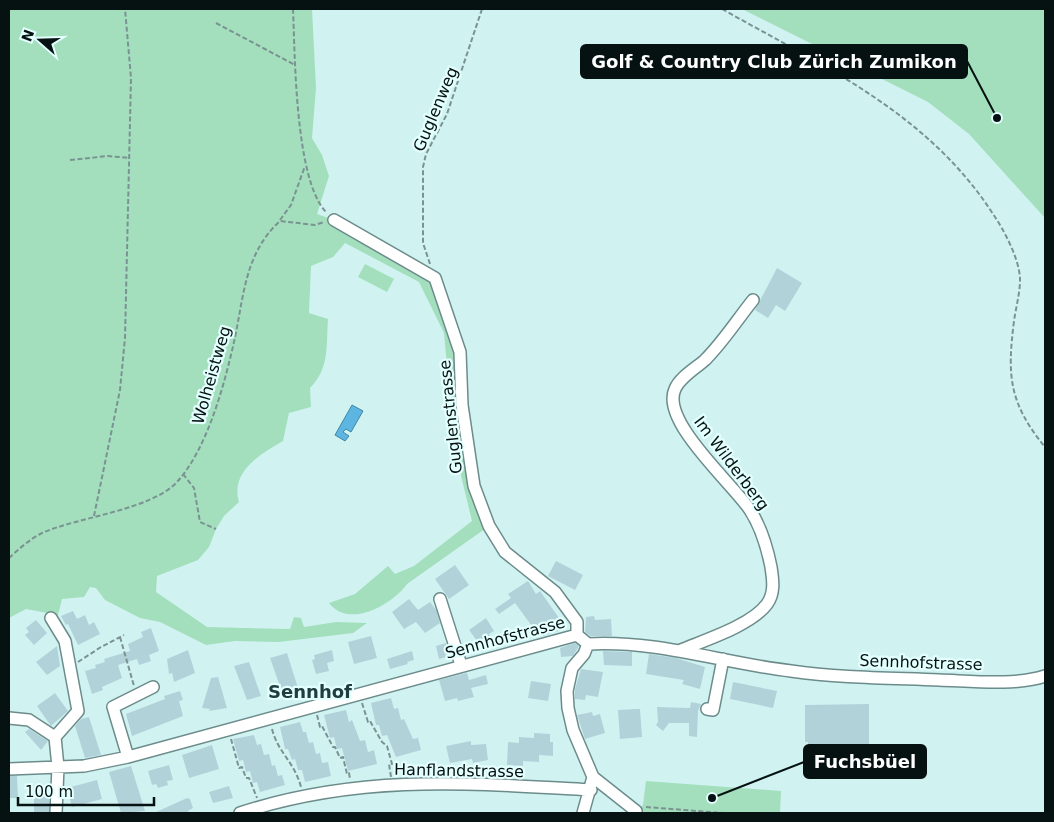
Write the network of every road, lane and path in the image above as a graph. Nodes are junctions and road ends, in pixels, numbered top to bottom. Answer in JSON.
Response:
{"nodes":[{"id":1,"x":125,"y":9,"type":"edge"},
{"id":2,"x":293,"y":9,"type":"edge"},
{"id":3,"x":482,"y":9,"type":"edge"},
{"id":4,"x":722,"y":9,"type":"edge"},
{"id":5,"x":216,"y":22,"type":"dead end"},
{"id":6,"x":295,"y":65,"type":"junction"},
{"id":7,"x":129,"y":158,"type":"junction"},
{"id":8,"x":70,"y":160,"type":"dead end"},
{"id":9,"x":305,"y":166,"type":"junction"},
{"id":10,"x":323,"y":209,"type":"dead end"},
{"id":11,"x":334,"y":220,"type":"dead end"},
{"id":12,"x":280,"y":221,"type":"junction"},
{"id":13,"x":319,"y":224,"type":"dead end"},
{"id":14,"x":435,"y":278,"type":"junction"},
{"id":15,"x":753,"y":300,"type":"dead end"},
{"id":16,"x":1045,"y":447,"type":"edge"},
{"id":17,"x":183,"y":474,"type":"junction"},
{"id":18,"x":94,"y":516,"type":"junction"},
{"id":19,"x":216,"y":529,"type":"dead end"},
{"id":20,"x":9,"y":558,"type":"edge"},
{"id":21,"x":440,"y":599,"type":"dead end"},
{"id":22,"x":51,"y":618,"type":"dead end"},
{"id":23,"x":124,"y":635,"type":"dead end"},
{"id":24,"x":577,"y":635,"type":"junction"},
{"id":25,"x":120,"y":637,"type":"junction"},
{"id":26,"x":588,"y":644,"type":"junction"},
{"id":27,"x":681,"y":650,"type":"junction"},
{"id":28,"x":723,"y":659,"type":"junction"},
{"id":29,"x":461,"y":666,"type":"junction"},
{"id":30,"x":70,"y":667,"type":"junction"},
{"id":31,"x":1045,"y":676,"type":"edge"},
{"id":32,"x":148,"y":689,"type":"joint"},
{"id":33,"x":363,"y":706,"type":"dead end"},
{"id":34,"x":707,"y":709,"type":"dead end"},
{"id":35,"x":9,"y":718,"type":"edge"},
{"id":36,"x":318,"y":718,"type":"dead end"},
{"id":37,"x":272,"y":730,"type":"dead end"},
{"id":38,"x":56,"y":737,"type":"junction"},
{"id":39,"x":232,"y":745,"type":"dead end"},
{"id":40,"x":128,"y":757,"type":"junction"},
{"id":41,"x":58,"y":767,"type":"junction"},
{"id":42,"x":9,"y":769,"type":"edge"},
{"id":43,"x":593,"y":777,"type":"junction"},
{"id":44,"x":392,"y":784,"type":"junction"},
{"id":45,"x":353,"y":788,"type":"junction"},
{"id":46,"x":590,"y":790,"type":"junction"},
{"id":47,"x":304,"y":796,"type":"junction"},
{"id":48,"x":263,"y":806,"type":"junction"},
{"id":49,"x":636,"y":810,"type":"joint"},
{"id":50,"x":56,"y":813,"type":"edge"},
{"id":51,"x":240,"y":813,"type":"edge"},
{"id":52,"x":583,"y":813,"type":"edge"},
{"id":53,"x":723,"y":813,"type":"edge"}],
"edges":[{"from":1,"to":7,"type":"path"},
{"from":2,"to":6,"type":"path"},
{"from":3,"to":14,"type":"path","name":"Guglenweg"},
{"from":4,"to":16,"type":"path"},
{"from":5,"to":6,"type":"path"},
{"from":6,"to":9,"type":"path"},
{"from":7,"to":8,"type":"path"},
{"from":7,"to":18,"type":"path"},
{"from":9,"to":10,"type":"path"},
{"from":9,"to":12,"type":"path","name":"Wolheistweg"},
{"from":11,"to":14,"type":"street"},
{"from":12,"to":13,"type":"path"},
{"from":12,"to":17,"type":"path","name":"Wolheistweg"},
{"from":14,"to":24,"type":"street","name":"Guglenstrasse"},
{"from":15,"to":27,"type":"street","name":"Im Wilderberg"},
{"from":17,"to":18,"type":"path","name":"Wolheistweg"},
{"from":17,"to":19,"type":"path"},
{"from":18,"to":20,"type":"path","name":"Wolheistweg"},
{"from":21,"to":29,"type":"street"},
{"from":22,"to":30,"type":"street"},
{"from":23,"to":25,"type":"path"},
{"from":24,"to":26,"type":"street","name":"Sennhofstrasse"},
{"from":24,"to":29,"type":"street","name":"Sennhofstrasse"},
{"from":25,"to":30,"type":"path"},
{"from":25,"to":32,"type":"path"},
{"from":26,"to":27,"type":"street","name":"Sennhofstrasse"},
{"from":26,"to":43,"type":"street"},
{"from":27,"to":28,"type":"street","name":"Sennhofstrasse"},
{"from":28,"to":31,"type":"street","name":"Sennhofstrasse"},
{"from":28,"to":34,"type":"street"},
{"from":29,"to":40,"type":"street","name":"Sennhofstrasse"},
{"from":30,"to":38,"type":"street"},
{"from":32,"to":40,"type":"street"},
{"from":33,"to":44,"type":"path"},
{"from":35,"to":38,"type":"street"},
{"from":36,"to":45,"type":"path"},
{"from":37,"to":47,"type":"path"},
{"from":38,"to":41,"type":"street"},
{"from":39,"to":48,"type":"path"},
{"from":40,"to":41,"type":"street","name":"Sennhofstrasse"},
{"from":41,"to":42,"type":"street","name":"Sennhofstrasse"},
{"from":41,"to":50,"type":"street"},
{"from":43,"to":46,"type":"street"},
{"from":43,"to":49,"type":"street"},
{"from":44,"to":45,"type":"street","name":"Hanflandstrasse"},
{"from":44,"to":46,"type":"street","name":"Hanflandstrasse"},
{"from":45,"to":47,"type":"street","name":"Hanflandstrasse"},
{"from":46,"to":52,"type":"street"},
{"from":47,"to":48,"type":"street","name":"Hanflandstrasse"},
{"from":48,"to":51,"type":"street","name":"Hanflandstrasse"},
{"from":49,"to":53,"type":"path"}]}
